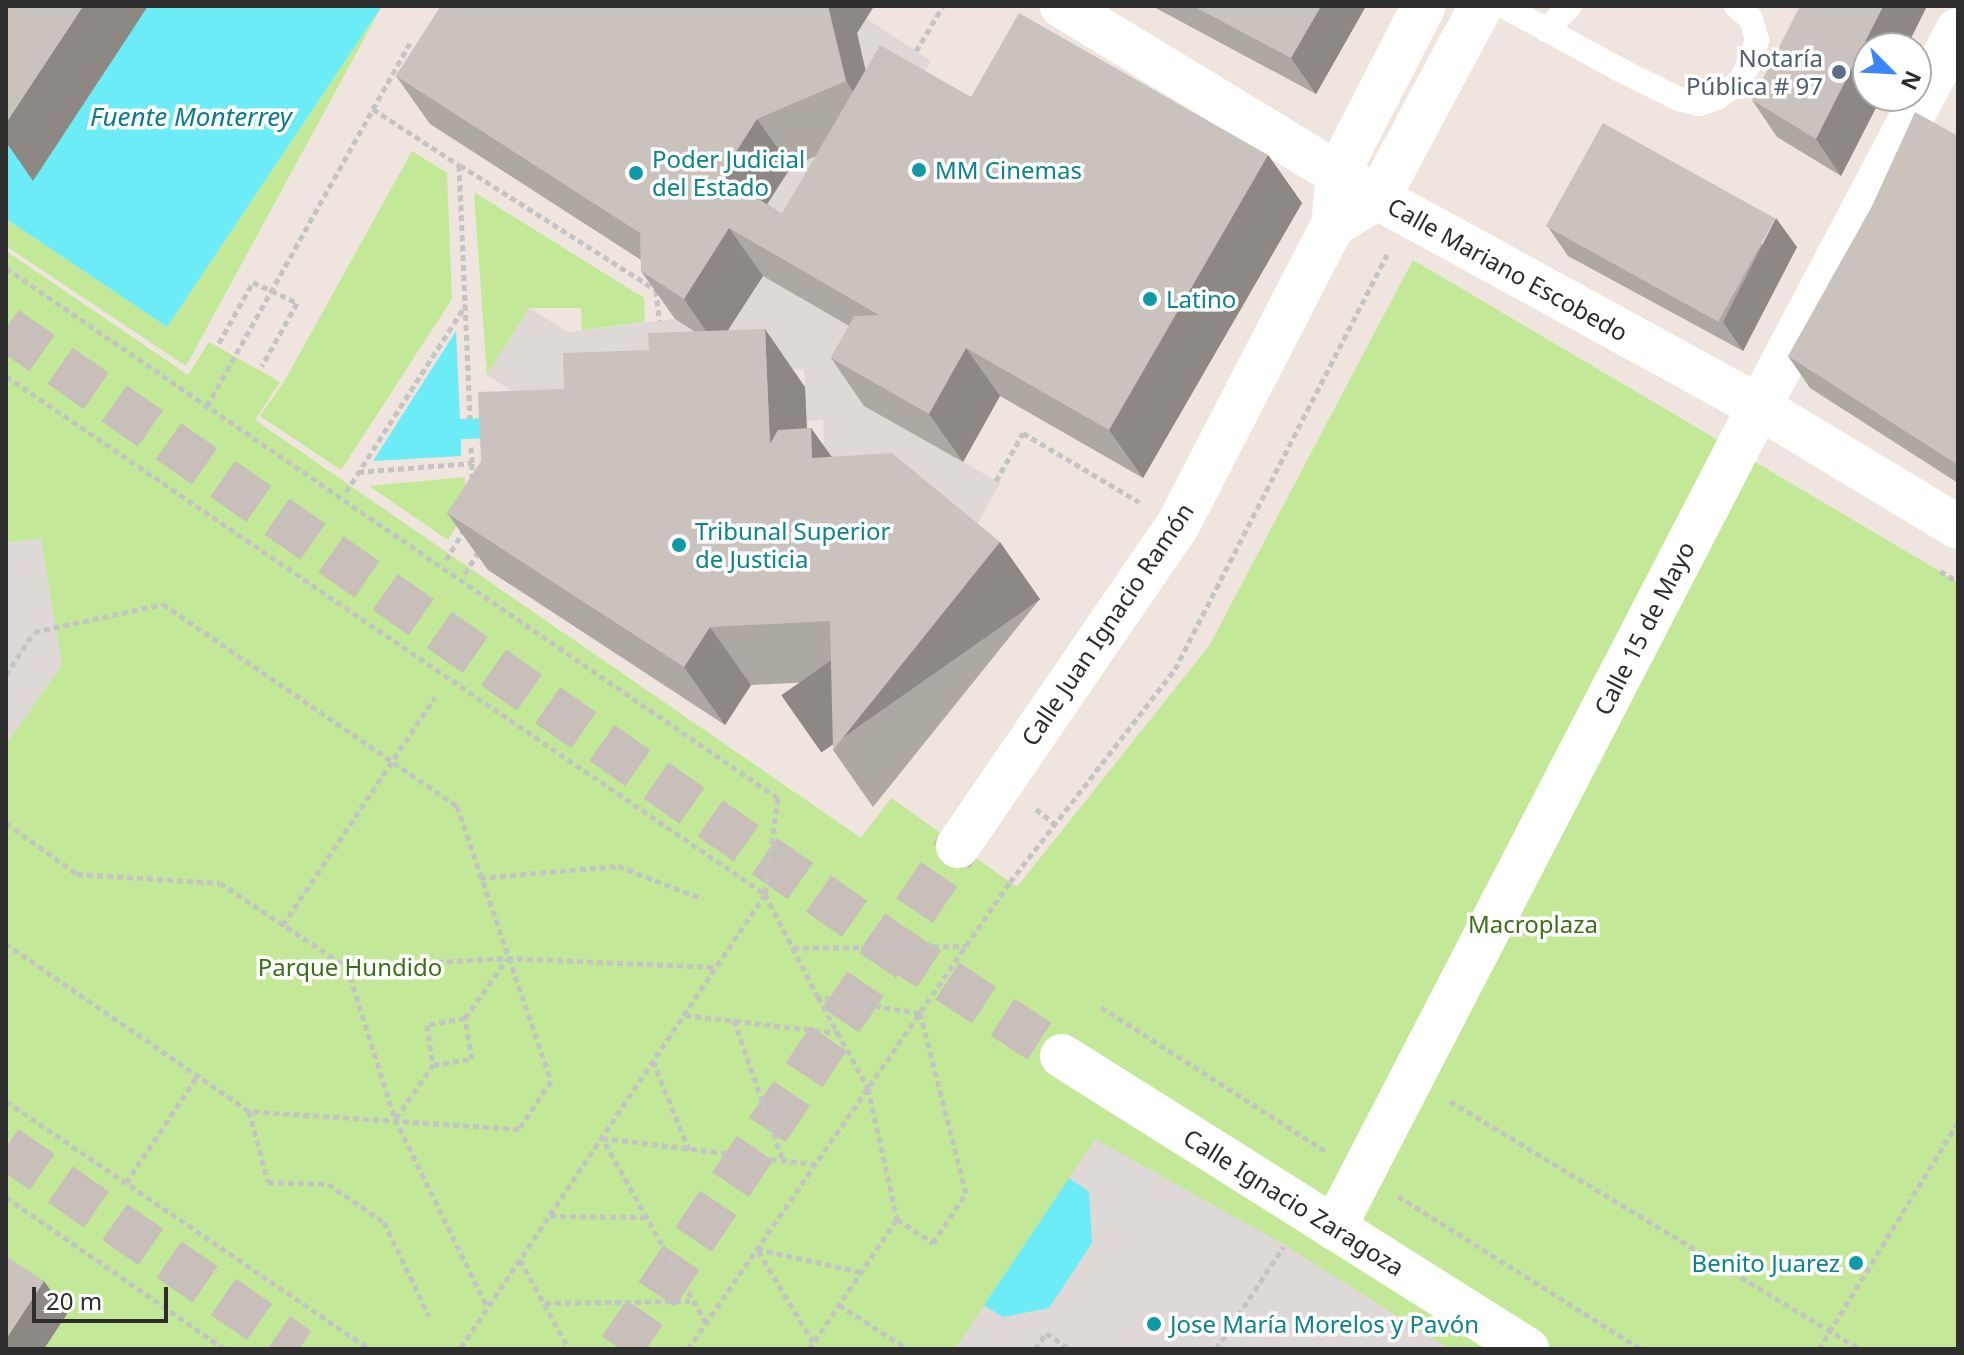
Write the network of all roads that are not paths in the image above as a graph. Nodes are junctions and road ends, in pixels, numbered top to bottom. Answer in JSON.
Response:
{"nodes":[{"id":1,"x":1424,"y":6,"type":"edge"},
{"id":2,"x":1481,"y":6,"type":"edge"},
{"id":3,"x":1503,"y":6,"type":"edge"},
{"id":4,"x":1570,"y":6,"type":"edge"},
{"id":5,"x":1736,"y":6,"type":"edge"},
{"id":6,"x":1067,"y":7,"type":"edge"},
{"id":7,"x":1546,"y":30,"type":"junction"},
{"id":8,"x":1958,"y":30,"type":"edge"},
{"id":9,"x":1338,"y":173,"type":"junction"},
{"id":10,"x":1378,"y":198,"type":"junction"},
{"id":11,"x":1333,"y":225,"type":"junction"},
{"id":12,"x":1759,"y":407,"type":"junction"},
{"id":13,"x":1958,"y":527,"type":"edge"},
{"id":14,"x":958,"y":846,"type":"tunnel mouth"},
{"id":15,"x":1062,"y":1056,"type":"tunnel mouth"},
{"id":16,"x":1334,"y":1228,"type":"junction"},
{"id":17,"x":1527,"y":1349,"type":"edge"}],
"edges":[{"from":1,"to":9,"type":"street","name":"Calle Juan Ignacio Ramón"},
{"from":2,"to":10,"type":"street"},
{"from":3,"to":7,"type":"lane"},
{"from":4,"to":7,"type":"lane"},
{"from":5,"to":7,"type":"lane"},
{"from":6,"to":9,"type":"street","name":"Calle Mariano Escobedo"},
{"from":8,"to":12,"type":"street","name":"Calle 15 de Mayo"},
{"from":9,"to":10,"type":"street","name":"Calle Mariano Escobedo"},
{"from":9,"to":11,"type":"street","name":"Calle Juan Ignacio Ramón"},
{"from":10,"to":11,"type":"street"},
{"from":10,"to":12,"type":"street","name":"Calle Mariano Escobedo"},
{"from":11,"to":14,"type":"street","name":"Calle Juan Ignacio Ramón"},
{"from":12,"to":13,"type":"street","name":"Calle Mariano Escobedo"},
{"from":12,"to":16,"type":"street","name":"Calle 15 de Mayo"},
{"from":15,"to":16,"type":"street","name":"Calle Ignacio Zaragoza"},
{"from":16,"to":17,"type":"street","name":"Calle Ignacio Zaragoza"}]}
